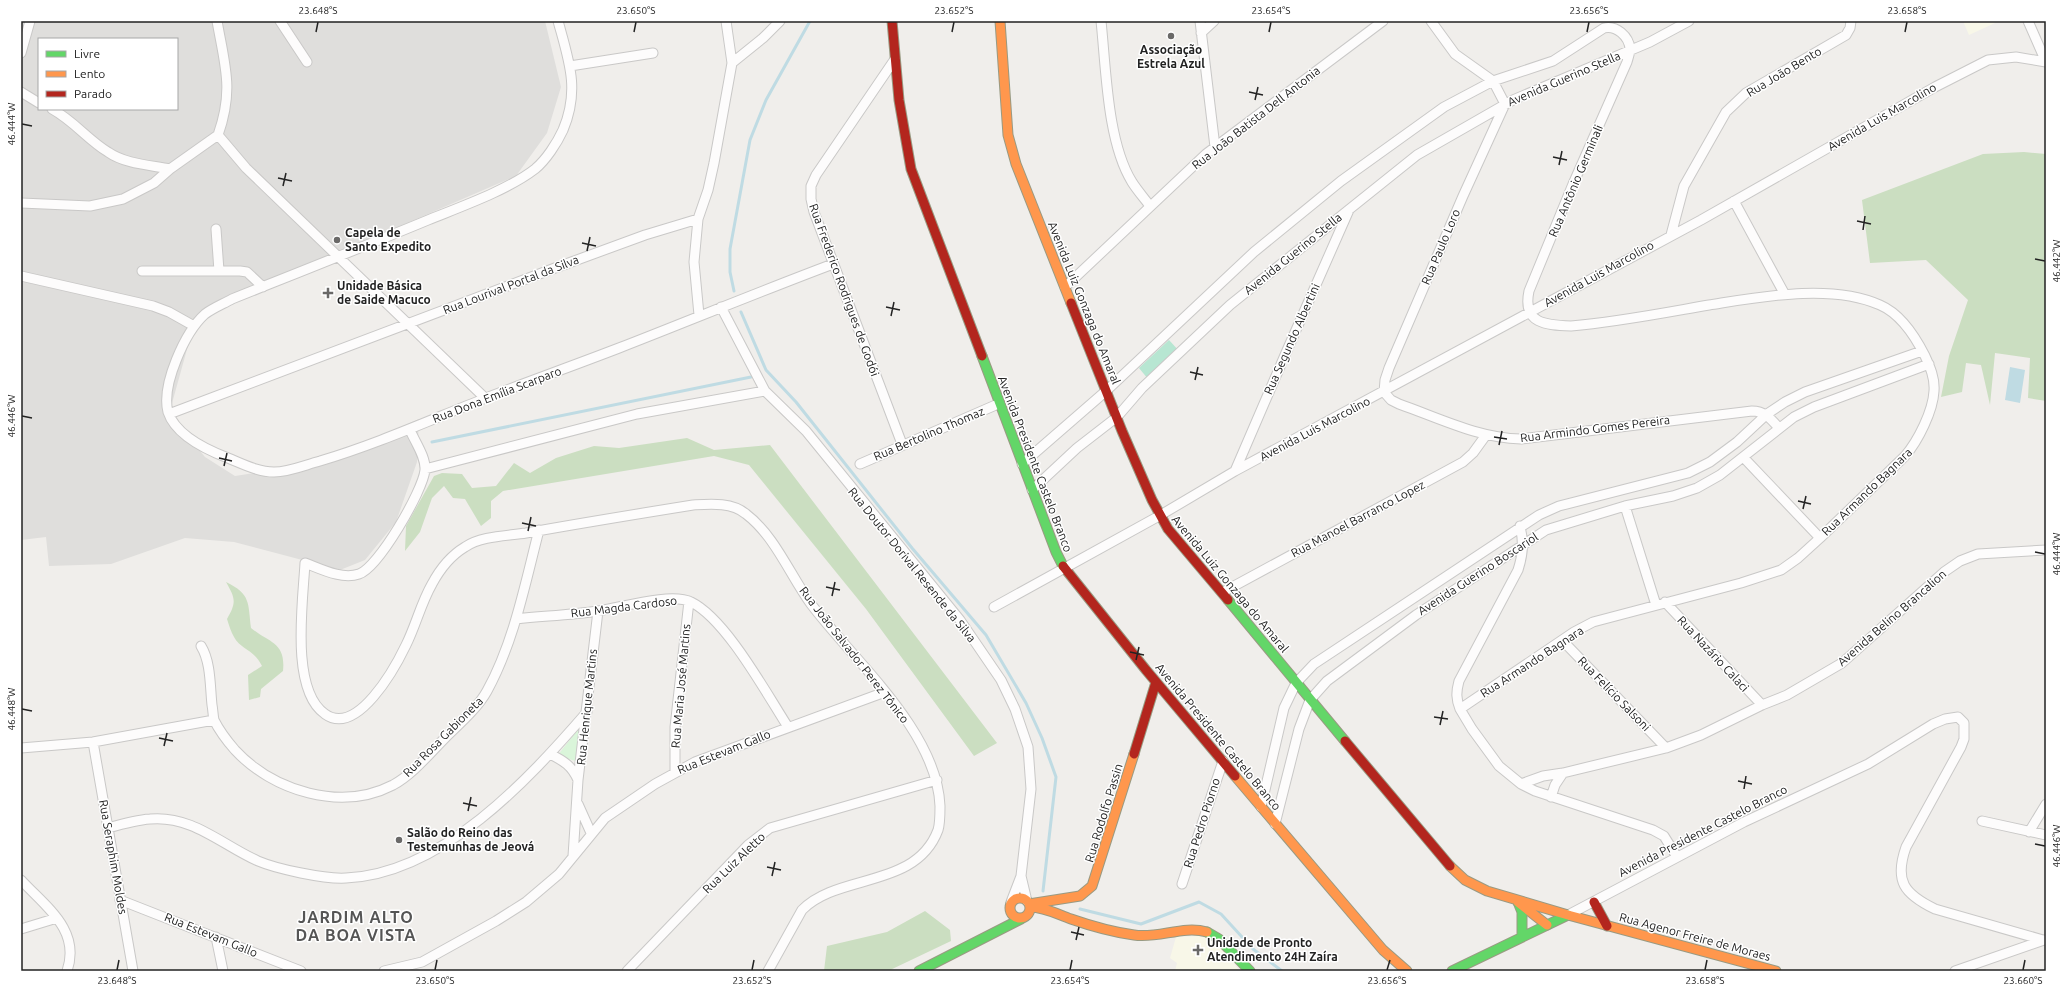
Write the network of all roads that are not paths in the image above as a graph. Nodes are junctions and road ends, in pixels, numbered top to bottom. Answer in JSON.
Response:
{"nodes":[{"id":1,"x":30,"y":21,"type":"edge"},
{"id":2,"x":217,"y":21,"type":"edge"},
{"id":3,"x":558,"y":21,"type":"edge"},
{"id":4,"x":726,"y":21,"type":"edge"},
{"id":5,"x":780,"y":21,"type":"edge"},
{"id":6,"x":892,"y":21,"type":"edge"},
{"id":7,"x":1007,"y":21,"type":"edge"},
{"id":8,"x":1101,"y":21,"type":"edge"},
{"id":9,"x":1200,"y":21,"type":"edge"},
{"id":10,"x":1214,"y":21,"type":"edge"},
{"id":11,"x":1383,"y":21,"type":"edge"},
{"id":12,"x":1430,"y":21,"type":"edge"},
{"id":13,"x":1689,"y":21,"type":"edge"},
{"id":14,"x":1851,"y":21,"type":"edge"},
{"id":15,"x":2028,"y":21,"type":"edge"},
{"id":16,"x":285,"y":23,"type":"edge"},
{"id":17,"x":1000,"y":25,"type":"edge"},
{"id":18,"x":1202,"y":33,"type":"junction"},
{"id":19,"x":1630,"y":50,"type":"junction"},
{"id":20,"x":21,"y":53,"type":"edge"},
{"id":21,"x":653,"y":53,"type":"dead end"},
{"id":22,"x":895,"y":59,"type":"junction"},
{"id":23,"x":307,"y":62,"type":"dead end"},
{"id":24,"x":2046,"y":62,"type":"edge"},
{"id":25,"x":732,"y":63,"type":"junction"},
{"id":26,"x":570,"y":66,"type":"junction"},
{"id":27,"x":1494,"y":81,"type":"junction"},
{"id":28,"x":21,"y":92,"type":"edge"},
{"id":29,"x":38,"y":102,"type":"edge"},
{"id":30,"x":1505,"y":104,"type":"junction"},
{"id":31,"x":54,"y":110,"type":"edge"},
{"id":32,"x":218,"y":135,"type":"junction"},
{"id":33,"x":1215,"y":147,"type":"junction"},
{"id":34,"x":170,"y":169,"type":"junction"},
{"id":35,"x":1734,"y":201,"type":"junction"},
{"id":36,"x":21,"y":203,"type":"edge"},
{"id":37,"x":1150,"y":206,"type":"junction"},
{"id":38,"x":1350,"y":208,"type":"junction"},
{"id":39,"x":698,"y":219,"type":"junction"},
{"id":40,"x":216,"y":229,"type":"dead end"},
{"id":41,"x":1671,"y":235,"type":"junction"},
{"id":42,"x":340,"y":256,"type":"junction"},
{"id":43,"x":833,"y":264,"type":"junction"},
{"id":44,"x":142,"y":271,"type":"dead end"},
{"id":45,"x":219,"y":271,"type":"junction"},
{"id":46,"x":21,"y":276,"type":"edge"},
{"id":47,"x":263,"y":287,"type":"junction"},
{"id":48,"x":1065,"y":287,"type":"junction"},
{"id":49,"x":1784,"y":293,"type":"junction"},
{"id":50,"x":721,"y":307,"type":"junction"},
{"id":51,"x":1528,"y":313,"type":"junction"},
{"id":52,"x":699,"y":315,"type":"junction"},
{"id":53,"x":409,"y":324,"type":"junction"},
{"id":54,"x":194,"y":326,"type":"junction"},
{"id":55,"x":1922,"y":351,"type":"junction"},
{"id":56,"x":1929,"y":364,"type":"junction"},
{"id":57,"x":1106,"y":390,"type":"junction"},
{"id":58,"x":765,"y":391,"type":"junction"},
{"id":59,"x":1384,"y":392,"type":"junction"},
{"id":60,"x":485,"y":398,"type":"junction"},
{"id":61,"x":998,"y":404,"type":"junction"},
{"id":62,"x":169,"y":414,"type":"junction"},
{"id":63,"x":1766,"y":414,"type":"junction"},
{"id":64,"x":1117,"y":417,"type":"junction"},
{"id":65,"x":1779,"y":428,"type":"junction"},
{"id":66,"x":410,"y":430,"type":"junction"},
{"id":67,"x":1486,"y":435,"type":"junction"},
{"id":68,"x":902,"y":444,"type":"junction"},
{"id":69,"x":1744,"y":458,"type":"junction"},
{"id":70,"x":860,"y":464,"type":"dead end"},
{"id":71,"x":1022,"y":464,"type":"junction"},
{"id":72,"x":425,"y":469,"type":"junction"},
{"id":73,"x":1236,"y":471,"type":"junction"},
{"id":74,"x":1032,"y":490,"type":"junction"},
{"id":75,"x":1625,"y":506,"type":"junction"},
{"id":76,"x":1160,"y":516,"type":"junction"},
{"id":77,"x":1520,"y":526,"type":"junction"},
{"id":78,"x":539,"y":530,"type":"junction"},
{"id":79,"x":1820,"y":538,"type":"junction"},
{"id":80,"x":1524,"y":544,"type":"junction"},
{"id":81,"x":2046,"y":550,"type":"edge"},
{"id":82,"x":1064,"y":568,"type":"junction"},
{"id":83,"x":1223,"y":592,"type":"junction"},
{"id":84,"x":689,"y":601,"type":"junction"},
{"id":85,"x":1660,"y":604,"type":"junction"},
{"id":86,"x":994,"y":607,"type":"dead end"},
{"id":87,"x":598,"y":611,"type":"junction"},
{"id":88,"x":516,"y":619,"type":"junction"},
{"id":89,"x":1562,"y":640,"type":"junction"},
{"id":90,"x":201,"y":646,"type":"dead end"},
{"id":91,"x":1156,"y":682,"type":"junction"},
{"id":92,"x":1296,"y":683,"type":"junction"},
{"id":93,"x":885,"y":692,"type":"junction"},
{"id":94,"x":1310,"y":700,"type":"junction"},
{"id":95,"x":1762,"y":705,"type":"junction"},
{"id":96,"x":1460,"y":709,"type":"junction"},
{"id":97,"x":587,"y":712,"type":"junction"},
{"id":98,"x":214,"y":720,"type":"junction"},
{"id":99,"x":788,"y":727,"type":"junction"},
{"id":100,"x":93,"y":742,"type":"junction"},
{"id":101,"x":21,"y":748,"type":"edge"},
{"id":102,"x":1666,"y":748,"type":"junction"},
{"id":103,"x":550,"y":754,"type":"junction"},
{"id":104,"x":1223,"y":761,"type":"junction"},
{"id":105,"x":675,"y":771,"type":"junction"},
{"id":106,"x":1563,"y":773,"type":"junction"},
{"id":107,"x":578,"y":780,"type":"junction"},
{"id":108,"x":937,"y":780,"type":"junction"},
{"id":109,"x":1521,"y":784,"type":"junction"},
{"id":110,"x":1551,"y":797,"type":"junction"},
{"id":111,"x":578,"y":803,"type":"junction"},
{"id":112,"x":2046,"y":804,"type":"edge"},
{"id":113,"x":1261,"y":807,"type":"junction"},
{"id":114,"x":1982,"y":821,"type":"dead end"},
{"id":115,"x":1275,"y":824,"type":"junction"},
{"id":116,"x":108,"y":828,"type":"junction"},
{"id":117,"x":2029,"y":832,"type":"junction"},
{"id":118,"x":592,"y":833,"type":"junction"},
{"id":119,"x":2046,"y":835,"type":"edge"},
{"id":120,"x":573,"y":857,"type":"junction"},
{"id":121,"x":1677,"y":857,"type":"junction"},
{"id":122,"x":1021,"y":876,"type":"junction"},
{"id":123,"x":21,"y":880,"type":"edge"},
{"id":124,"x":1182,"y":884,"type":"dead end"},
{"id":125,"x":120,"y":900,"type":"junction"},
{"id":126,"x":1516,"y":900,"type":"junction"},
{"id":127,"x":1594,"y":902,"type":"junction"},
{"id":128,"x":1010,"y":906,"type":"junction"},
{"id":129,"x":1027,"y":909,"type":"junction"},
{"id":130,"x":1568,"y":915,"type":"junction"},
{"id":131,"x":57,"y":918,"type":"junction"},
{"id":132,"x":1547,"y":925,"type":"junction"},
{"id":133,"x":1607,"y":926,"type":"junction"},
{"id":134,"x":21,"y":929,"type":"edge"},
{"id":135,"x":216,"y":936,"type":"junction"},
{"id":136,"x":1522,"y":937,"type":"junction"},
{"id":137,"x":982,"y":940,"type":"junction"},
{"id":138,"x":2044,"y":940,"type":"edge"},
{"id":139,"x":67,"y":971,"type":"edge"},
{"id":140,"x":133,"y":971,"type":"edge"},
{"id":141,"x":223,"y":971,"type":"edge"},
{"id":142,"x":301,"y":971,"type":"edge"},
{"id":143,"x":384,"y":971,"type":"edge"},
{"id":144,"x":627,"y":971,"type":"edge"},
{"id":145,"x":768,"y":971,"type":"edge"},
{"id":146,"x":919,"y":971,"type":"edge"},
{"id":147,"x":1250,"y":971,"type":"edge"},
{"id":148,"x":1407,"y":971,"type":"edge"},
{"id":149,"x":1452,"y":971,"type":"edge"},
{"id":150,"x":1776,"y":971,"type":"edge"},
{"id":151,"x":1954,"y":971,"type":"edge"}],
"edges":[{"from":1,"to":20,"type":"street"},
{"from":2,"to":32,"type":"street"},
{"from":3,"to":26,"type":"street"},
{"from":4,"to":25,"type":"street"},
{"from":5,"to":25,"type":"street"},
{"from":6,"to":22,"type":"street","name":"Avenida Presidente Castelo Branco"},
{"from":7,"to":17,"type":"street"},
{"from":8,"to":37,"type":"street"},
{"from":9,"to":18,"type":"street"},
{"from":10,"to":18,"type":"street"},
{"from":11,"to":33,"type":"street","name":"Rua João Batista Dell Antonia"},
{"from":12,"to":27,"type":"street"},
{"from":13,"to":19,"type":"street"},
{"from":14,"to":41,"type":"street","name":"Rua João Bento"},
{"from":15,"to":24,"type":"street"},
{"from":16,"to":23,"type":"street"},
{"from":17,"to":48,"type":"street","name":"Avenida Luiz Gonzaga do Amaral"},
{"from":18,"to":33,"type":"street"},
{"from":19,"to":27,"type":"street","name":"Avenida Guerino Stella"},
{"from":19,"to":30,"type":"street","name":"Avenida Guerino Stella"},
{"from":19,"to":51,"type":"street","name":"Rua Antônio Germinali"},
{"from":21,"to":26,"type":"street"},
{"from":22,"to":43,"type":"street","name":"Rua Frederico Rodrigues de Godói"},
{"from":22,"to":61,"type":"street","name":"Avenida Presidente Castelo Branco"},
{"from":24,"to":35,"type":"street","name":"Avenida Luis Marcolino"},
{"from":25,"to":39,"type":"street"},
{"from":26,"to":42,"type":"street"},
{"from":27,"to":30,"type":"street"},
{"from":27,"to":57,"type":"street","name":"Avenida Guerino Stella"},
{"from":28,"to":29,"type":"street"},
{"from":30,"to":38,"type":"street","name":"Avenida Guerino Stella"},
{"from":30,"to":59,"type":"street","name":"Rua Paulo Loro"},
{"from":31,"to":34,"type":"street"},
{"from":32,"to":34,"type":"street"},
{"from":32,"to":42,"type":"street"},
{"from":33,"to":37,"type":"street","name":"Rua João Batista Dell Antonia"},
{"from":34,"to":36,"type":"street"},
{"from":35,"to":41,"type":"street","name":"Avenida Luis Marcolino"},
{"from":35,"to":49,"type":"street"},
{"from":37,"to":48,"type":"street","name":"Rua João Batista Dell Antonia"},
{"from":38,"to":64,"type":"street","name":"Avenida Guerino Stella"},
{"from":38,"to":73,"type":"street","name":"Rua Segundo Albertini"},
{"from":39,"to":52,"type":"street"},
{"from":39,"to":53,"type":"street","name":"Rua Lourival Portal da Silva"},
{"from":40,"to":45,"type":"street"},
{"from":41,"to":51,"type":"street","name":"Avenida Luis Marcolino"},
{"from":42,"to":47,"type":"street"},
{"from":42,"to":53,"type":"street"},
{"from":43,"to":50,"type":"street","name":"Rua Dona Emília Scarparo"},
{"from":43,"to":68,"type":"street","name":"Rua Frederico Rodrigues de Godói"},
{"from":44,"to":45,"type":"street"},
{"from":45,"to":47,"type":"street"},
{"from":46,"to":54,"type":"street"},
{"from":47,"to":54,"type":"street"},
{"from":48,"to":57,"type":"street","name":"Avenida Luiz Gonzaga do Amaral"},
{"from":49,"to":51,"type":"street","name":"Rua Armando Bagnara"},
{"from":49,"to":55,"type":"street","name":"Rua Armando Bagnara"},
{"from":50,"to":52,"type":"street","name":"Rua Dona Emília Scarparo"},
{"from":50,"to":58,"type":"street","name":"Rua Doutor Dorival Resende da Silva"},
{"from":51,"to":59,"type":"street","name":"Avenida Luis Marcolino"},
{"from":52,"to":60,"type":"street","name":"Rua Dona Emília Scarparo"},
{"from":53,"to":60,"type":"street"},
{"from":53,"to":62,"type":"street","name":"Rua Lourival Portal da Silva"},
{"from":54,"to":62,"type":"street"},
{"from":55,"to":56,"type":"street","name":"Rua Armando Bagnara"},
{"from":55,"to":63,"type":"street"},
{"from":56,"to":65,"type":"street"},
{"from":56,"to":79,"type":"street","name":"Rua Armando Bagnara"},
{"from":57,"to":64,"type":"street","name":"Avenida Luiz Gonzaga do Amaral"},
{"from":57,"to":71,"type":"street","name":"Avenida Guerino Stella"},
{"from":58,"to":72,"type":"street"},
{"from":58,"to":122,"type":"street","name":"Rua Doutor Dorival Resende da Silva"},
{"from":59,"to":67,"type":"street","name":"Rua Armindo Gomes Pereira"},
{"from":59,"to":73,"type":"street","name":"Avenida Luis Marcolino"},
{"from":60,"to":66,"type":"street","name":"Rua Dona Emília Scarparo"},
{"from":61,"to":68,"type":"street","name":"Rua Bertolino Thomaz"},
{"from":61,"to":71,"type":"street","name":"Avenida Presidente Castelo Branco"},
{"from":62,"to":66,"type":"street","name":"Rua Dona Emília Scarparo"},
{"from":63,"to":65,"type":"street"},
{"from":63,"to":67,"type":"street","name":"Rua Armindo Gomes Pereira"},
{"from":63,"to":77,"type":"street","name":"Avenida Guerino Boscariol"},
{"from":64,"to":74,"type":"street","name":"Avenida Guerino Stella"},
{"from":64,"to":76,"type":"street","name":"Avenida Luiz Gonzaga do Amaral"},
{"from":65,"to":69,"type":"street","name":"Avenida Guerino Boscariol"},
{"from":66,"to":72,"type":"street"},
{"from":67,"to":83,"type":"street","name":"Rua Manoel Barranco Lopez"},
{"from":68,"to":70,"type":"street","name":"Rua Bertolino Thomaz"},
{"from":69,"to":75,"type":"street","name":"Avenida Guerino Boscariol"},
{"from":69,"to":79,"type":"street"},
{"from":71,"to":74,"type":"street","name":"Avenida Presidente Castelo Branco"},
{"from":72,"to":78,"type":"street","name":"Rua João Salvador Perez Tônico"},
{"from":73,"to":76,"type":"street","name":"Avenida Luis Marcolino"},
{"from":74,"to":82,"type":"street","name":"Avenida Presidente Castelo Branco"},
{"from":75,"to":80,"type":"street","name":"Avenida Guerino Boscariol"},
{"from":75,"to":85,"type":"street"},
{"from":76,"to":82,"type":"street","name":"Avenida Luis Marcolino"},
{"from":76,"to":83,"type":"street","name":"Avenida Luiz Gonzaga do Amaral"},
{"from":77,"to":80,"type":"street"},
{"from":77,"to":92,"type":"street","name":"Avenida Guerino Boscariol"},
{"from":78,"to":88,"type":"street","name":"Rua Rosa Gabioneta"},
{"from":78,"to":93,"type":"street","name":"Rua João Salvador Perez Tônico"},
{"from":79,"to":85,"type":"street","name":"Rua Armando Bagnara"},
{"from":80,"to":94,"type":"street","name":"Avenida Guerino Boscariol"},
{"from":80,"to":96,"type":"street"},
{"from":81,"to":95,"type":"street","name":"Avenida Belino Brancalion"},
{"from":82,"to":86,"type":"street","name":"Avenida Luis Marcolino"},
{"from":82,"to":91,"type":"street","name":"Avenida Presidente Castelo Branco"},
{"from":83,"to":92,"type":"street","name":"Avenida Luiz Gonzaga do Amaral"},
{"from":84,"to":87,"type":"street","name":"Rua Magda Cardoso"},
{"from":84,"to":99,"type":"street","name":"Rua Magda Cardoso"},
{"from":84,"to":105,"type":"street","name":"Rua Maria José Martins"},
{"from":85,"to":89,"type":"street","name":"Rua Armando Bagnara"},
{"from":85,"to":95,"type":"street","name":"Rua Nazário Calaci"},
{"from":87,"to":88,"type":"street","name":"Rua Magda Cardoso"},
{"from":87,"to":97,"type":"street","name":"Rua Henrique Martins"},
{"from":88,"to":98,"type":"street","name":"Rua Rosa Gabioneta"},
{"from":89,"to":96,"type":"street","name":"Rua Armando Bagnara"},
{"from":89,"to":102,"type":"street","name":"Rua Felício Salsoni"},
{"from":90,"to":98,"type":"street","name":"Rua Rosa Gabioneta"},
{"from":91,"to":104,"type":"street","name":"Avenida Presidente Castelo Branco"},
{"from":91,"to":129,"type":"street","name":"Rua Rodolfo Passin"},
{"from":92,"to":94,"type":"street","name":"Avenida Luiz Gonzaga do Amaral"},
{"from":92,"to":113,"type":"street","name":"Avenida Guerino Boscariol"},
{"from":93,"to":99,"type":"street","name":"Rua Estevam Gallo"},
{"from":93,"to":108,"type":"street","name":"Rua João Salvador Perez Tônico"},
{"from":94,"to":115,"type":"street","name":"Avenida Guerino Boscariol"},
{"from":94,"to":126,"type":"street","name":"Avenida Luiz Gonzaga do Amaral"},
{"from":95,"to":102,"type":"street","name":"Avenida Belino Brancalion"},
{"from":96,"to":109,"type":"street"},
{"from":97,"to":103,"type":"street"},
{"from":97,"to":107,"type":"street","name":"Rua Henrique Martins"},
{"from":98,"to":100,"type":"street"},
{"from":99,"to":105,"type":"street","name":"Rua Estevam Gallo"},
{"from":100,"to":101,"type":"street"},
{"from":100,"to":116,"type":"street","name":"Rua Seraphim Moldes"},
{"from":102,"to":106,"type":"street","name":"Avenida Belino Brancalion"},
{"from":103,"to":107,"type":"street"},
{"from":103,"to":116,"type":"street"},
{"from":104,"to":113,"type":"street","name":"Avenida Presidente Castelo Branco"},
{"from":104,"to":124,"type":"street","name":"Rua Pedro Piorno"},
{"from":105,"to":118,"type":"street","name":"Rua Estevam Gallo"},
{"from":106,"to":109,"type":"street","name":"Avenida Belino Brancalion"},
{"from":106,"to":110,"type":"street"},
{"from":107,"to":111,"type":"street","name":"Rua Henrique Martins"},
{"from":108,"to":144,"type":"street","name":"Rua Luiz Aletto"},
{"from":108,"to":145,"type":"street","name":"Rua João Salvador Perez Tônico"},
{"from":109,"to":110,"type":"street"},
{"from":110,"to":121,"type":"street"},
{"from":111,"to":118,"type":"street","name":"Rua Henrique Martins"},
{"from":111,"to":120,"type":"street","name":"Rua Henrique Martins"},
{"from":112,"to":117,"type":"street"},
{"from":113,"to":115,"type":"street","name":"Avenida Presidente Castelo Branco"},
{"from":114,"to":117,"type":"street"},
{"from":115,"to":148,"type":"street","name":"Avenida Presidente Castelo Branco"},
{"from":116,"to":125,"type":"street","name":"Rua Seraphim Moldes"},
{"from":117,"to":119,"type":"street"},
{"from":118,"to":120,"type":"street","name":"Rua Estevam Gallo"},
{"from":120,"to":143,"type":"street","name":"Rua Estevam Gallo"},
{"from":121,"to":127,"type":"street","name":"Avenida Presidente Castelo Branco"},
{"from":121,"to":138,"type":"street","name":"Avenida Presidente Castelo Branco"},
{"from":122,"to":128,"type":"street","name":"Rua Doutor Dorival Resende da Silva"},
{"from":122,"to":129,"type":"street","name":"Rua Doutor Dorival Resende da Silva"},
{"from":123,"to":131,"type":"street"},
{"from":125,"to":135,"type":"street","name":"Rua Estevam Gallo"},
{"from":125,"to":140,"type":"street","name":"Rua Seraphim Moldes"},
{"from":126,"to":130,"type":"street","name":"Avenida Luiz Gonzaga do Amaral"},
{"from":126,"to":132,"type":"street","name":"Avenida Luiz Gonzaga do Amaral"},
{"from":126,"to":136,"type":"street"},
{"from":127,"to":130,"type":"street","name":"Avenida Presidente Castelo Branco"},
{"from":127,"to":133,"type":"street","name":"Rua Agenor Freire de Moraes"},
{"from":128,"to":129,"type":"street"},
{"from":128,"to":129,"type":"street"},
{"from":128,"to":137,"type":"street"},
{"from":129,"to":137,"type":"street"},
{"from":129,"to":147,"type":"street"},
{"from":130,"to":132,"type":"street","name":"Avenida Presidente Castelo Branco"},
{"from":130,"to":133,"type":"street","name":"Rua Agenor Freire de Moraes"},
{"from":131,"to":134,"type":"street"},
{"from":131,"to":139,"type":"street"},
{"from":132,"to":136,"type":"street","name":"Avenida Presidente Castelo Branco"},
{"from":133,"to":150,"type":"street","name":"Rua Agenor Freire de Moraes"},
{"from":135,"to":141,"type":"street"},
{"from":135,"to":142,"type":"street","name":"Rua Estevam Gallo"},
{"from":136,"to":149,"type":"street","name":"Avenida Presidente Castelo Branco"},
{"from":137,"to":146,"type":"street"},
{"from":138,"to":151,"type":"street"}]}
